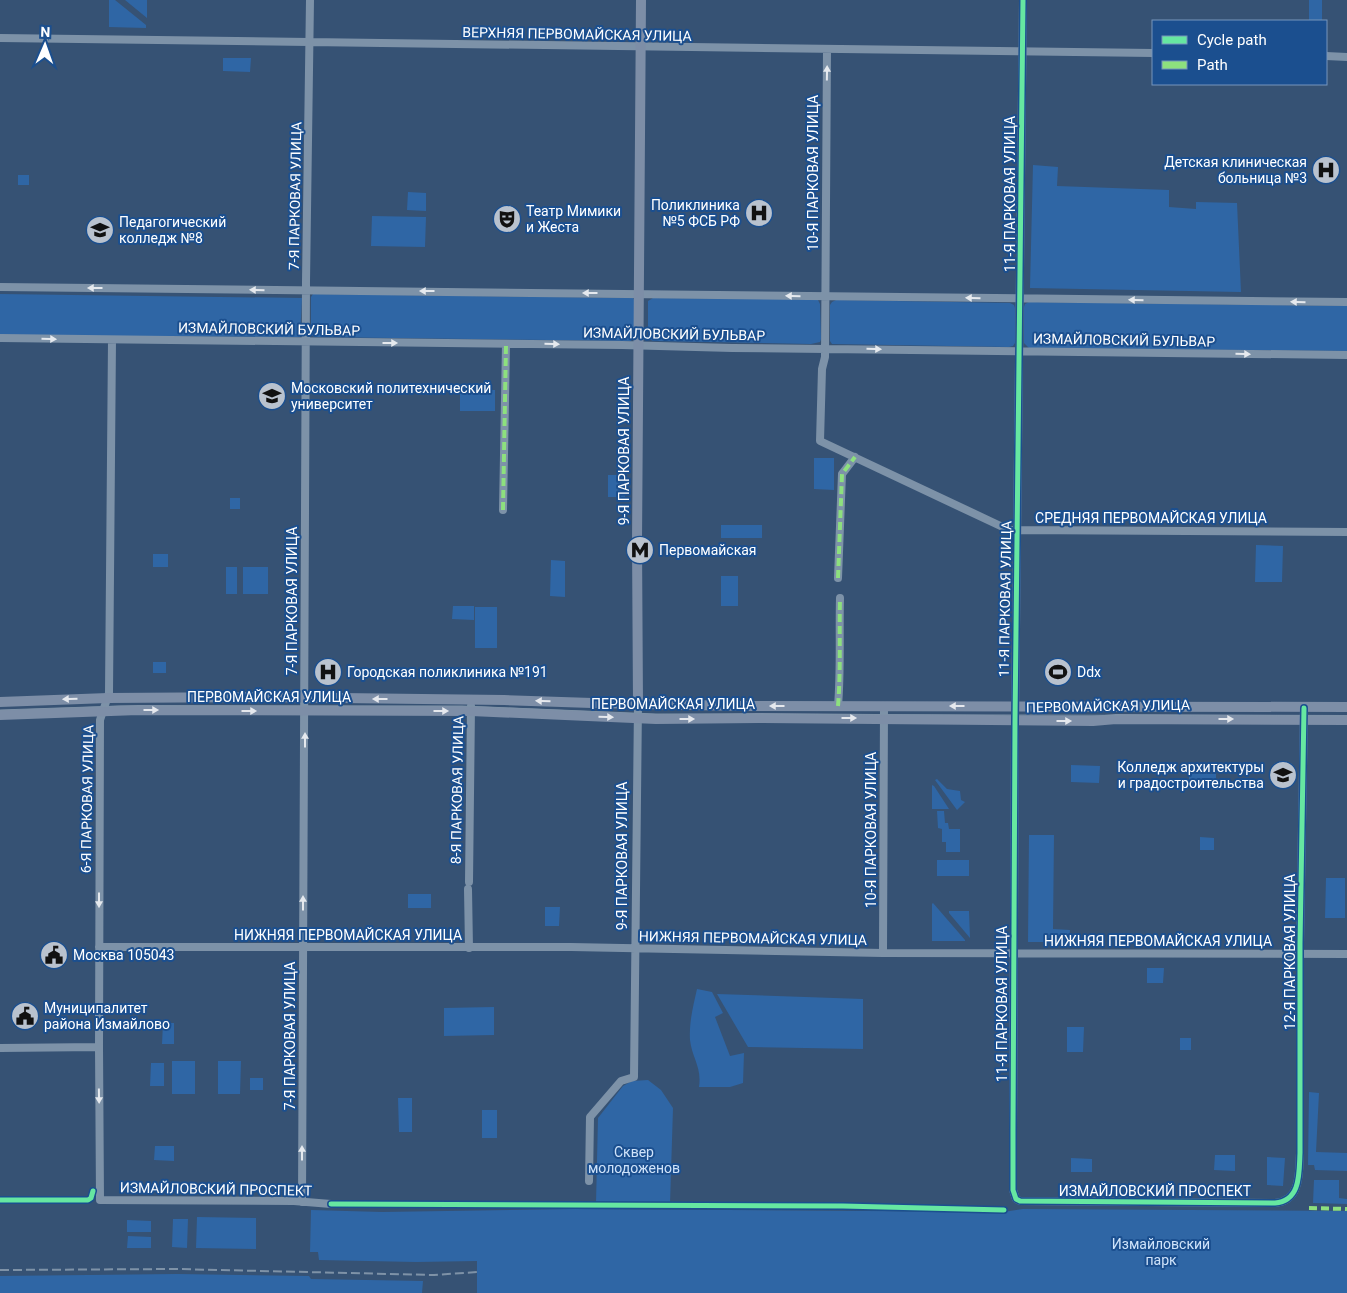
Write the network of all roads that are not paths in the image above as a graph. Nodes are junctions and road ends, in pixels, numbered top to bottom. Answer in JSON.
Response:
{"nodes":[{"id":1,"x":310,"y":0,"type":"edge"},
{"id":2,"x":640,"y":0,"type":"edge"},
{"id":3,"x":1023,"y":0,"type":"edge"},
{"id":4,"x":0,"y":38,"type":"edge"},
{"id":5,"x":309,"y":42,"type":"junction"},
{"id":6,"x":640,"y":47,"type":"junction"},
{"id":7,"x":827,"y":49,"type":"junction"},
{"id":8,"x":1022,"y":52,"type":"junction"},
{"id":9,"x":1152,"y":53,"type":"edge"},
{"id":10,"x":1327,"y":56,"type":"edge"},
{"id":11,"x":1347,"y":57,"type":"edge"},
{"id":12,"x":0,"y":287,"type":"edge"},
{"id":13,"x":306,"y":290,"type":"junction"},
{"id":14,"x":639,"y":293,"type":"junction"},
{"id":15,"x":825,"y":296,"type":"junction"},
{"id":16,"x":1020,"y":299,"type":"junction"},
{"id":17,"x":1347,"y":302,"type":"edge"},
{"id":18,"x":0,"y":338,"type":"edge"},
{"id":19,"x":112,"y":340,"type":"junction"},
{"id":20,"x":306,"y":342,"type":"junction"},
{"id":21,"x":506,"y":344,"type":"junction"},
{"id":22,"x":639,"y":345,"type":"junction"},
{"id":23,"x":825,"y":348,"type":"junction"},
{"id":24,"x":1019,"y":351,"type":"junction"},
{"id":25,"x":1347,"y":355,"type":"edge"},
{"id":26,"x":855,"y":457,"type":"junction"},
{"id":27,"x":503,"y":510,"type":"dead end"},
{"id":28,"x":1017,"y":530,"type":"junction"},
{"id":29,"x":1347,"y":532,"type":"edge"},
{"id":30,"x":838,"y":578,"type":"dead end"},
{"id":31,"x":840,"y":598,"type":"dead end"},
{"id":32,"x":108,"y":698,"type":"junction"},
{"id":33,"x":305,"y":698,"type":"junction"},
{"id":34,"x":471,"y":699,"type":"junction"},
{"id":35,"x":0,"y":702,"type":"edge"},
{"id":36,"x":638,"y":704,"type":"junction"},
{"id":37,"x":838,"y":706,"type":"junction"},
{"id":38,"x":1015,"y":706,"type":"junction"},
{"id":39,"x":884,"y":707,"type":"junction"},
{"id":40,"x":1304,"y":708,"type":"junction"},
{"id":41,"x":1347,"y":708,"type":"edge"},
{"id":42,"x":305,"y":711,"type":"junction"},
{"id":43,"x":471,"y":711,"type":"junction"},
{"id":44,"x":103,"y":712,"type":"junction"},
{"id":45,"x":0,"y":715,"type":"edge"},
{"id":46,"x":638,"y":718,"type":"junction"},
{"id":47,"x":884,"y":718,"type":"junction"},
{"id":48,"x":1303,"y":720,"type":"junction"},
{"id":49,"x":1347,"y":720,"type":"edge"},
{"id":50,"x":1015,"y":721,"type":"junction"},
{"id":51,"x":99,"y":947,"type":"junction"},
{"id":52,"x":303,"y":947,"type":"junction"},
{"id":53,"x":470,"y":948,"type":"junction"},
{"id":54,"x":635,"y":948,"type":"junction"},
{"id":55,"x":883,"y":953,"type":"junction"},
{"id":56,"x":1014,"y":953,"type":"junction"},
{"id":57,"x":1300,"y":954,"type":"junction"},
{"id":58,"x":1347,"y":954,"type":"edge"},
{"id":59,"x":99,"y":1047,"type":"junction"},
{"id":60,"x":0,"y":1048,"type":"edge"},
{"id":61,"x":589,"y":1180,"type":"dead end"},
{"id":62,"x":1293,"y":1195,"type":"joint"},
{"id":63,"x":1016,"y":1199,"type":"joint"},
{"id":64,"x":100,"y":1200,"type":"joint"},
{"id":65,"x":302,"y":1202,"type":"junction"},
{"id":66,"x":331,"y":1204,"type":"dead end"}],
"edges":[{"from":1,"to":5,"type":"street","name":"7-Я ПАРКОВАЯ УЛИЦА"},
{"from":2,"to":6,"type":"main road","name":"9-Я ПАРКОВАЯ УЛИЦА"},
{"from":3,"to":8,"type":"street","name":"11-Я ПАРКОВАЯ УЛИЦА"},
{"from":4,"to":5,"type":"street","name":"ВЕРХНЯЯ ПЕРВОМАЙСКАЯ УЛИЦА"},
{"from":5,"to":6,"type":"street","name":"ВЕРХНЯЯ ПЕРВОМАЙСКАЯ УЛИЦА"},
{"from":5,"to":13,"type":"street","name":"7-Я ПАРКОВАЯ УЛИЦА"},
{"from":6,"to":7,"type":"street","name":"ВЕРХНЯЯ ПЕРВОМАЙСКАЯ УЛИЦА"},
{"from":6,"to":14,"type":"main road","name":"9-Я ПАРКОВАЯ УЛИЦА"},
{"from":7,"to":8,"type":"street","name":"ВЕРХНЯЯ ПЕРВОМАЙСКАЯ УЛИЦА"},
{"from":15,"to":7,"type":"street","name":"10-Я ПАРКОВАЯ УЛИЦА","one_way":true},
{"from":8,"to":9,"type":"street","name":"ВЕРХНЯЯ ПЕРВОМАЙСКАЯ УЛИЦА"},
{"from":8,"to":16,"type":"street","name":"11-Я ПАРКОВАЯ УЛИЦА"},
{"from":10,"to":11,"type":"street"},
{"from":13,"to":12,"type":"street","one_way":true},
{"from":14,"to":13,"type":"street","one_way":true},
{"from":13,"to":20,"type":"street","name":"7-Я ПАРКОВАЯ УЛИЦА"},
{"from":15,"to":14,"type":"street","one_way":true},
{"from":14,"to":22,"type":"main road","name":"9-Я ПАРКОВАЯ УЛИЦА"},
{"from":16,"to":15,"type":"street","one_way":true},
{"from":15,"to":23,"type":"street","name":"СРЕДНЯЯ ПЕРВОМАЙСКАЯ УЛИЦА"},
{"from":17,"to":16,"type":"street","one_way":true},
{"from":16,"to":24,"type":"street","name":"11-Я ПАРКОВАЯ УЛИЦА"},
{"from":18,"to":19,"type":"street","name":"ИЗМАЙЛОВСКИЙ БУЛЬВАР","one_way":true},
{"from":19,"to":20,"type":"street","name":"ИЗМАЙЛОВСКИЙ БУЛЬВАР"},
{"from":19,"to":32,"type":"street","name":"6-Я ПАРКОВАЯ УЛИЦА"},
{"from":20,"to":21,"type":"street","name":"ИЗМАЙЛОВСКИЙ БУЛЬВАР","one_way":true},
{"from":20,"to":33,"type":"street","name":"7-Я ПАРКОВАЯ УЛИЦА"},
{"from":21,"to":22,"type":"street","name":"ИЗМАЙЛОВСКИЙ БУЛЬВАР","one_way":true},
{"from":21,"to":27,"type":"street"},
{"from":22,"to":23,"type":"street","name":"ИЗМАЙЛОВСКИЙ БУЛЬВАР"},
{"from":22,"to":36,"type":"main road","name":"9-Я ПАРКОВАЯ УЛИЦА"},
{"from":23,"to":24,"type":"street","name":"ИЗМАЙЛОВСКИЙ БУЛЬВАР","one_way":true},
{"from":23,"to":26,"type":"street","name":"СРЕДНЯЯ ПЕРВОМАЙСКАЯ УЛИЦА"},
{"from":24,"to":25,"type":"street","name":"ИЗМАЙЛОВСКИЙ БУЛЬВАР","one_way":true},
{"from":24,"to":28,"type":"street","name":"11-Я ПАРКОВАЯ УЛИЦА"},
{"from":26,"to":28,"type":"street","name":"СРЕДНЯЯ ПЕРВОМАЙСКАЯ УЛИЦА"},
{"from":26,"to":30,"type":"street"},
{"from":28,"to":29,"type":"street","name":"СРЕДНЯЯ ПЕРВОМАЙСКАЯ УЛИЦА"},
{"from":28,"to":38,"type":"street","name":"11-Я ПАРКОВАЯ УЛИЦА"},
{"from":31,"to":37,"type":"street"},
{"from":32,"to":33,"type":"main road","name":"ПЕРВОМАЙСКАЯ УЛИЦА"},
{"from":32,"to":35,"type":"main road","name":"ПЕРВОМАЙСКАЯ УЛИЦА","one_way":true},
{"from":32,"to":44,"type":"street","name":"6-Я ПАРКОВАЯ УЛИЦА"},
{"from":34,"to":33,"type":"main road","name":"ПЕРВОМАЙСКАЯ УЛИЦА","one_way":true},
{"from":33,"to":42,"type":"street","name":"7-Я ПАРКОВАЯ УЛИЦА"},
{"from":36,"to":34,"type":"main road","name":"ПЕРВОМАЙСКАЯ УЛИЦА","one_way":true},
{"from":34,"to":43,"type":"street","name":"8-Я ПАРКОВАЯ УЛИЦА"},
{"from":37,"to":36,"type":"main road","name":"ПЕРВОМАЙСКАЯ УЛИЦА","one_way":true},
{"from":36,"to":46,"type":"street","name":"9-Я ПАРКОВАЯ УЛИЦА"},
{"from":37,"to":39,"type":"main road","name":"ПЕРВОМАЙСКАЯ УЛИЦА"},
{"from":38,"to":39,"type":"main road","name":"ПЕРВОМАЙСКАЯ УЛИЦА","one_way":true},
{"from":38,"to":40,"type":"main road","name":"ПЕРВОМАЙСКАЯ УЛИЦА"},
{"from":38,"to":50,"type":"street","name":"11-Я ПАРКОВАЯ УЛИЦА"},
{"from":39,"to":47,"type":"street","name":"10-Я ПАРКОВАЯ УЛИЦА"},
{"from":40,"to":41,"type":"main road","name":"ПЕРВОМАЙСКАЯ УЛИЦА"},
{"from":40,"to":48,"type":"street","name":"12-Я ПАРКОВАЯ УЛИЦА"},
{"from":42,"to":43,"type":"main road","name":"ПЕРВОМАЙСКАЯ УЛИЦА","one_way":true},
{"from":44,"to":42,"type":"main road","name":"ПЕРВОМАЙСКАЯ УЛИЦА","one_way":true},
{"from":52,"to":42,"type":"street","name":"7-Я ПАРКОВАЯ УЛИЦА","one_way":true},
{"from":43,"to":46,"type":"main road","name":"ПЕРВОМАЙСКАЯ УЛИЦА","one_way":true},
{"from":43,"to":53,"type":"street","name":"8-Я ПАРКОВАЯ УЛИЦА"},
{"from":44,"to":45,"type":"main road","name":"ПЕРВОМАЙСКАЯ УЛИЦА"},
{"from":44,"to":51,"type":"street","name":"6-Я ПАРКОВАЯ УЛИЦА","one_way":true},
{"from":46,"to":47,"type":"main road","name":"ПЕРВОМАЙСКАЯ УЛИЦА","one_way":true},
{"from":46,"to":54,"type":"street","name":"9-Я ПАРКОВАЯ УЛИЦА"},
{"from":47,"to":50,"type":"main road","name":"ПЕРВОМАЙСКАЯ УЛИЦА"},
{"from":47,"to":55,"type":"street","name":"10-Я ПАРКОВАЯ УЛИЦА"},
{"from":48,"to":49,"type":"main road","name":"ПЕРВОМАЙСКАЯ УЛИЦА"},
{"from":50,"to":48,"type":"main road","name":"ПЕРВОМАЙСКАЯ УЛИЦА","one_way":true},
{"from":48,"to":57,"type":"street","name":"12-Я ПАРКОВАЯ УЛИЦА"},
{"from":50,"to":56,"type":"street","name":"11-Я ПАРКОВАЯ УЛИЦА"},
{"from":51,"to":52,"type":"street","name":"НИЖНЯЯ ПЕРВОМАЙСКАЯ УЛИЦА"},
{"from":51,"to":59,"type":"street","name":"6-Я ПАРКОВАЯ УЛИЦА"},
{"from":52,"to":53,"type":"street","name":"НИЖНЯЯ ПЕРВОМАЙСКАЯ УЛИЦА"},
{"from":65,"to":52,"type":"street","name":"7-Я ПАРКОВАЯ УЛИЦА","one_way":true},
{"from":53,"to":54,"type":"street","name":"НИЖНЯЯ ПЕРВОМАЙСКАЯ УЛИЦА"},
{"from":54,"to":55,"type":"street","name":"НИЖНЯЯ ПЕРВОМАЙСКАЯ УЛИЦА"},
{"from":54,"to":61,"type":"street","name":"9-Я ПАРКОВАЯ УЛИЦА"},
{"from":55,"to":56,"type":"street","name":"НИЖНЯЯ ПЕРВОМАЙСКАЯ УЛИЦА"},
{"from":56,"to":57,"type":"street","name":"НИЖНЯЯ ПЕРВОМАЙСКАЯ УЛИЦА"},
{"from":56,"to":63,"type":"street","name":"11-Я ПАРКОВАЯ УЛИЦА"},
{"from":57,"to":58,"type":"street","name":"НИЖНЯЯ ПЕРВОМАЙСКАЯ УЛИЦА"},
{"from":57,"to":62,"type":"street","name":"12-Я ПАРКОВАЯ УЛИЦА"},
{"from":59,"to":60,"type":"street"},
{"from":59,"to":64,"type":"street","name":"6-Я ПАРКОВАЯ УЛИЦА","one_way":true},
{"from":62,"to":63,"type":"street","name":"ИЗМАЙЛОВСКИЙ ПРОСПЕКТ"},
{"from":64,"to":65,"type":"street","name":"ИЗМАЙЛОВСКИЙ ПРОСПЕКТ"},
{"from":65,"to":66,"type":"street","name":"ИЗМАЙЛОВСКИЙ ПРОСПЕКТ"}]}
